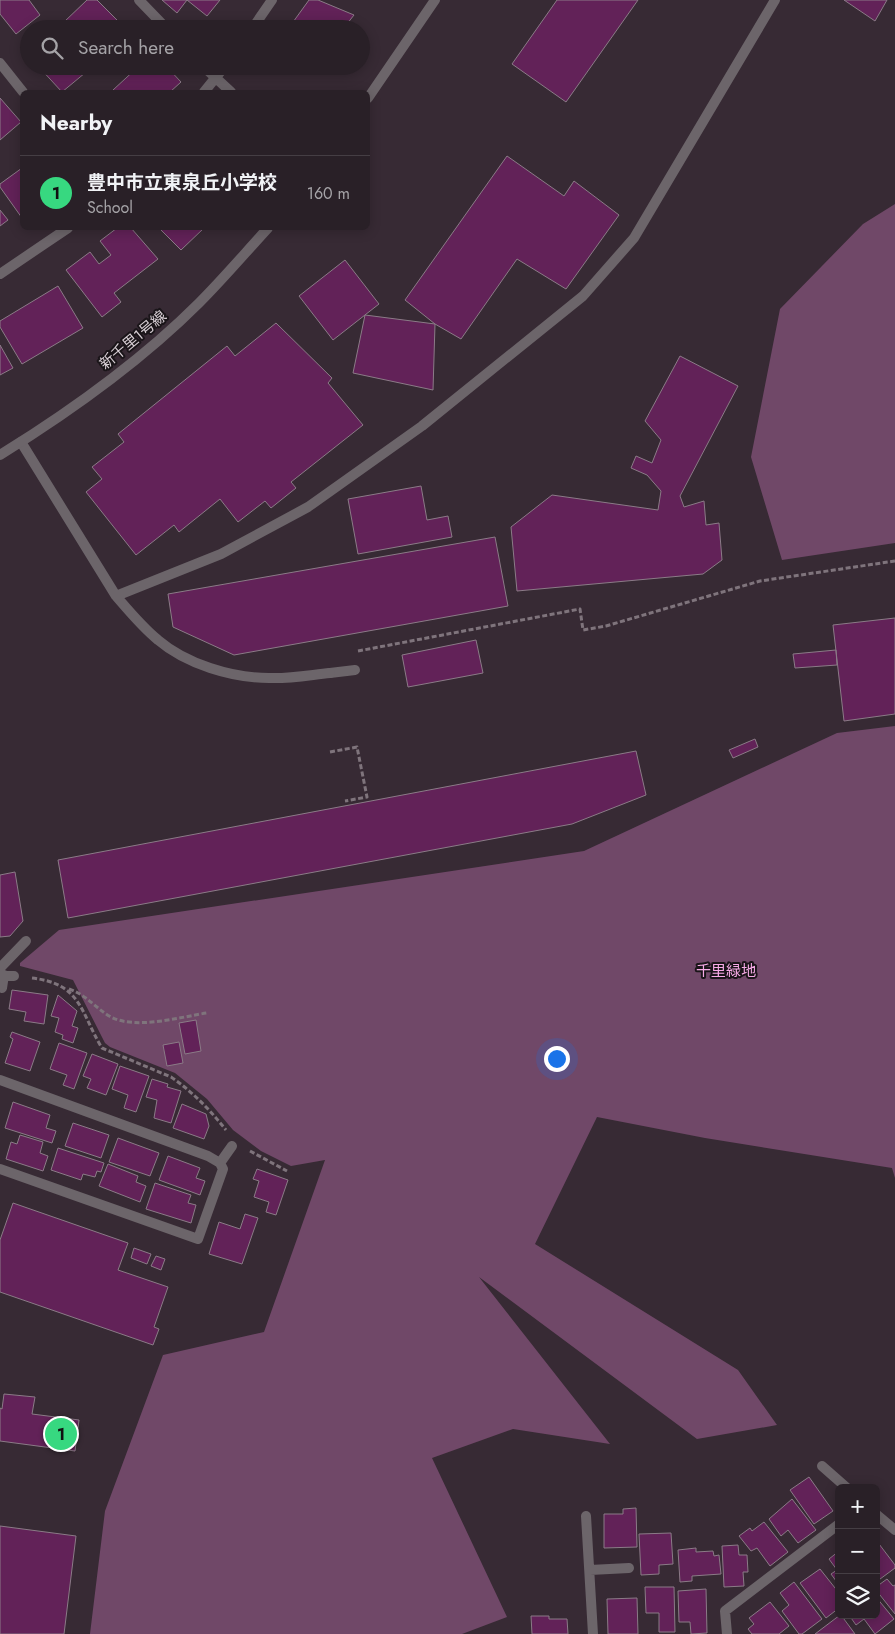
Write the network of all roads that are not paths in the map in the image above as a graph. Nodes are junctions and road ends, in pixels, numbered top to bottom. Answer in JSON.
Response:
{"nodes":[{"id":1,"x":139,"y":0,"type":"edge"},
{"id":2,"x":272,"y":0,"type":"edge"},
{"id":3,"x":435,"y":0,"type":"edge"},
{"id":4,"x":775,"y":0,"type":"edge"},
{"id":5,"x":158,"y":20,"type":"edge"},
{"id":6,"x":258,"y":20,"type":"edge"},
{"id":7,"x":0,"y":63,"type":"edge"},
{"id":8,"x":212,"y":75,"type":"edge"},
{"id":9,"x":219,"y":75,"type":"edge"},
{"id":10,"x":216,"y":79,"type":"junction"},
{"id":11,"x":21,"y":90,"type":"edge"},
{"id":12,"x":206,"y":90,"type":"edge"},
{"id":13,"x":229,"y":90,"type":"edge"},
{"id":14,"x":370,"y":95,"type":"edge"},
{"id":15,"x":65,"y":230,"type":"edge"},
{"id":16,"x":266,"y":230,"type":"edge"},
{"id":17,"x":0,"y":274,"type":"edge"},
{"id":18,"x":21,"y":442,"type":"junction"},
{"id":19,"x":0,"y":455,"type":"edge"},
{"id":20,"x":116,"y":596,"type":"junction"},
{"id":21,"x":355,"y":670,"type":"dead end"},
{"id":22,"x":26,"y":941,"type":"dead end"},
{"id":23,"x":5,"y":974,"type":"edge"},
{"id":24,"x":2,"y":988,"type":"dead end"},
{"id":25,"x":0,"y":1080,"type":"edge"},
{"id":26,"x":232,"y":1141,"type":"road end"},
{"id":27,"x":220,"y":1163,"type":"junction"},
{"id":28,"x":0,"y":1169,"type":"edge"},
{"id":29,"x":822,"y":1466,"type":"dead end"},
{"id":30,"x":842,"y":1484,"type":"edge"},
{"id":31,"x":586,"y":1516,"type":"dead end"},
{"id":32,"x":880,"y":1517,"type":"edge"},
{"id":33,"x":835,"y":1527,"type":"edge"},
{"id":34,"x":895,"y":1530,"type":"edge"},
{"id":35,"x":628,"y":1568,"type":"dead end"},
{"id":36,"x":590,"y":1570,"type":"junction"},
{"id":37,"x":594,"y":1634,"type":"edge"},
{"id":38,"x":727,"y":1634,"type":"edge"}],
"edges":[{"from":1,"to":5,"type":"street"},
{"from":2,"to":6,"type":"street"},
{"from":3,"to":14,"type":"street"},
{"from":4,"to":20,"type":"street"},
{"from":7,"to":11,"type":"street"},
{"from":8,"to":10,"type":"street"},
{"from":9,"to":10,"type":"street"},
{"from":10,"to":12,"type":"street"},
{"from":10,"to":13,"type":"street"},
{"from":15,"to":17,"type":"street"},
{"from":16,"to":18,"type":"street","name":"新千里1号線"},
{"from":18,"to":19,"type":"street","name":"新千里1号線"},
{"from":18,"to":20,"type":"street"},
{"from":20,"to":21,"type":"street"},
{"from":22,"to":23,"type":"street"},
{"from":23,"to":24,"type":"street"},
{"from":25,"to":27,"type":"street"},
{"from":26,"to":27,"type":"street"},
{"from":27,"to":28,"type":"street"},
{"from":29,"to":30,"type":"street"},
{"from":31,"to":36,"type":"street"},
{"from":32,"to":34,"type":"street"},
{"from":33,"to":38,"type":"street"},
{"from":35,"to":36,"type":"street"},
{"from":36,"to":37,"type":"street"}]}
